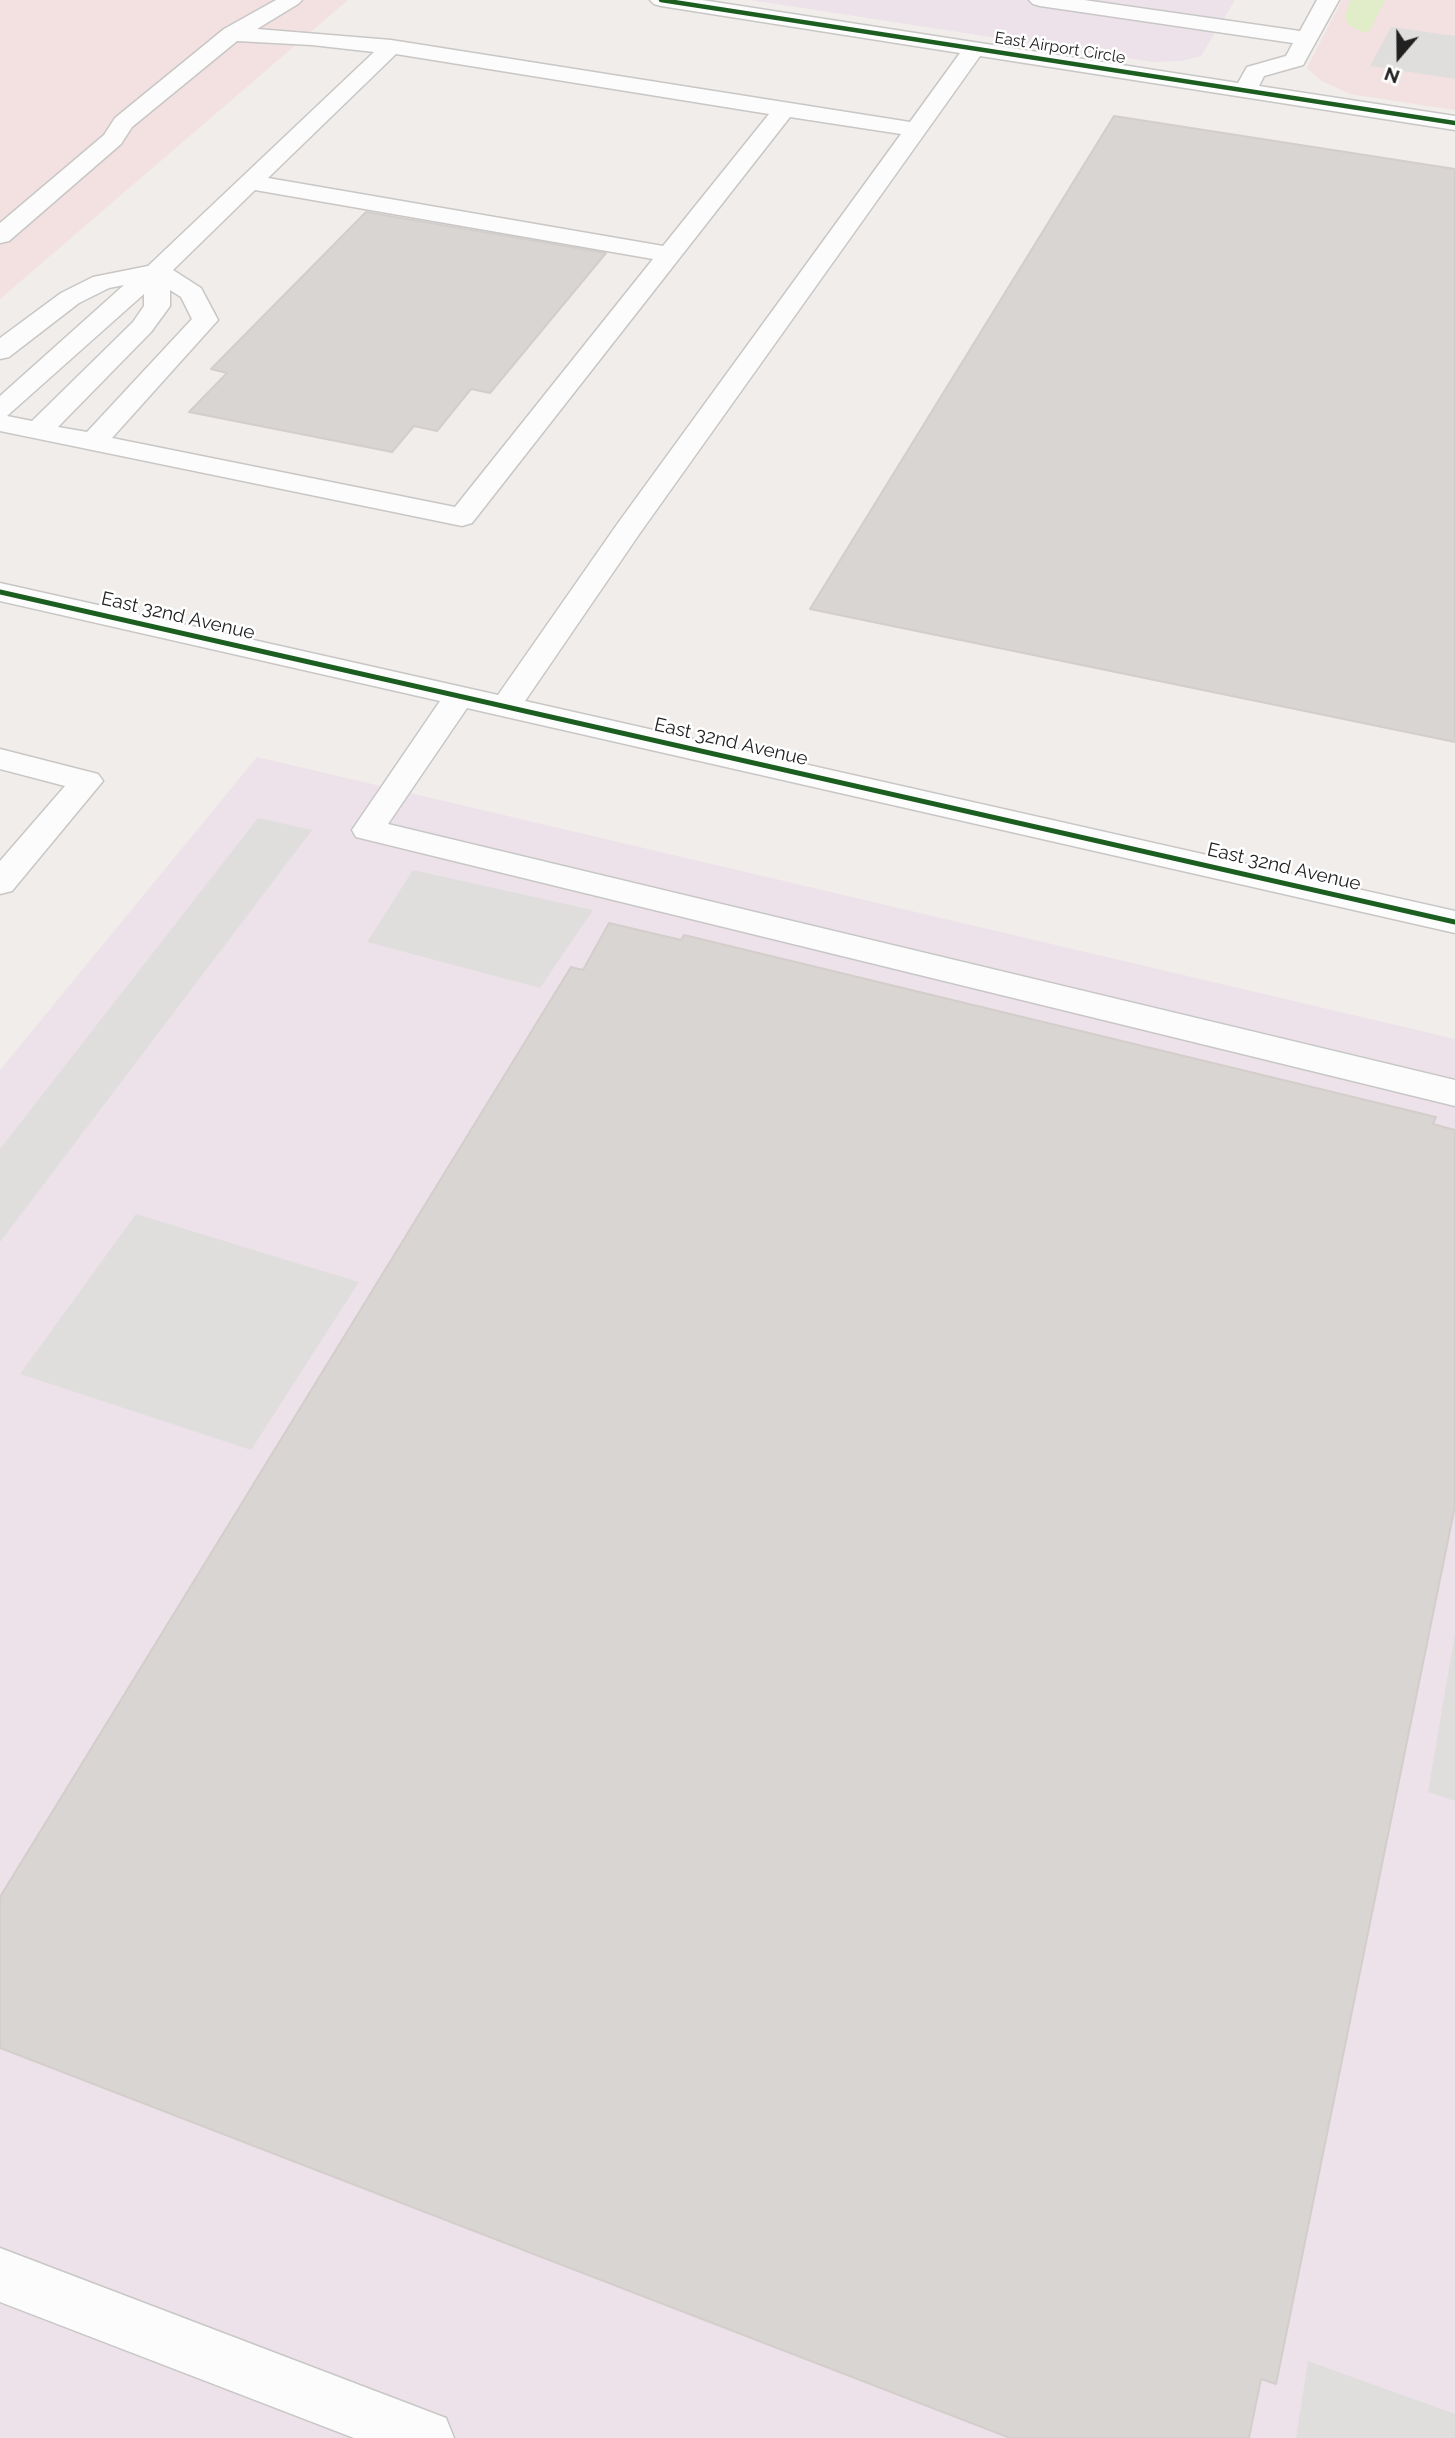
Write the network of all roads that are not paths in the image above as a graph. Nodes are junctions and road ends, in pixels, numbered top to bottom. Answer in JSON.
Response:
{"nodes":[{"id":1,"x":291,"y":0,"type":"edge"},
{"id":2,"x":661,"y":0,"type":"edge"},
{"id":3,"x":1040,"y":0,"type":"edge"},
{"id":4,"x":1328,"y":0,"type":"edge"},
{"id":5,"x":854,"y":9,"type":"dead end"},
{"id":6,"x":1261,"y":10,"type":"dead end"},
{"id":7,"x":839,"y":28,"type":"junction"},
{"id":8,"x":1250,"y":30,"type":"junction"},
{"id":9,"x":232,"y":34,"type":"junction"},
{"id":10,"x":1308,"y":39,"type":"junction"},
{"id":11,"x":391,"y":47,"type":"junction"},
{"id":12,"x":973,"y":50,"type":"junction"},
{"id":13,"x":1250,"y":81,"type":"junction"},
{"id":14,"x":783,"y":110,"type":"junction"},
{"id":15,"x":1455,"y":123,"type":"edge"},
{"id":16,"x":917,"y":130,"type":"junction"},
{"id":17,"x":248,"y":182,"type":"junction"},
{"id":18,"x":0,"y":236,"type":"edge"},
{"id":19,"x":670,"y":255,"type":"junction"},
{"id":20,"x":157,"y":271,"type":"junction"},
{"id":21,"x":0,"y":351,"type":"edge"},
{"id":22,"x":0,"y":410,"type":"edge"},
{"id":23,"x":0,"y":423,"type":"edge"},
{"id":24,"x":37,"y":431,"type":"junction"},
{"id":25,"x":93,"y":442,"type":"junction"},
{"id":26,"x":0,"y":592,"type":"edge"},
{"id":27,"x":459,"y":696,"type":"junction"},
{"id":28,"x":506,"y":707,"type":"junction"},
{"id":29,"x":0,"y":759,"type":"edge"},
{"id":30,"x":0,"y":883,"type":"edge"},
{"id":31,"x":1455,"y":922,"type":"edge"},
{"id":32,"x":1455,"y":1093,"type":"edge"},
{"id":33,"x":0,"y":2275,"type":"edge"},
{"id":34,"x":426,"y":2438,"type":"edge"}],
"edges":[{"from":1,"to":9,"type":"street"},
{"from":2,"to":7,"type":"street","name":"East Airport Circle"},
{"from":3,"to":8,"type":"street"},
{"from":4,"to":10,"type":"street"},
{"from":5,"to":7,"type":"street"},
{"from":6,"to":8,"type":"street"},
{"from":7,"to":12,"type":"street","name":"East Airport Circle"},
{"from":8,"to":10,"type":"street"},
{"from":8,"to":13,"type":"street"},
{"from":9,"to":11,"type":"street"},
{"from":9,"to":18,"type":"street"},
{"from":10,"to":13,"type":"street"},
{"from":11,"to":14,"type":"street"},
{"from":11,"to":17,"type":"street"},
{"from":12,"to":13,"type":"street","name":"East Airport Circle"},
{"from":12,"to":16,"type":"street"},
{"from":13,"to":15,"type":"street","name":"East Airport Circle"},
{"from":14,"to":16,"type":"street"},
{"from":14,"to":19,"type":"street"},
{"from":16,"to":28,"type":"street"},
{"from":17,"to":19,"type":"street"},
{"from":17,"to":20,"type":"street"},
{"from":19,"to":25,"type":"street"},
{"from":20,"to":21,"type":"street"},
{"from":20,"to":22,"type":"street"},
{"from":20,"to":24,"type":"street"},
{"from":20,"to":25,"type":"street"},
{"from":23,"to":24,"type":"street"},
{"from":24,"to":25,"type":"street"},
{"from":26,"to":27,"type":"street","name":"East 32nd Avenue"},
{"from":27,"to":28,"type":"street","name":"East 32nd Avenue"},
{"from":27,"to":32,"type":"street"},
{"from":28,"to":31,"type":"street","name":"East 32nd Avenue"},
{"from":29,"to":30,"type":"street"},
{"from":33,"to":34,"type":"street"}]}
